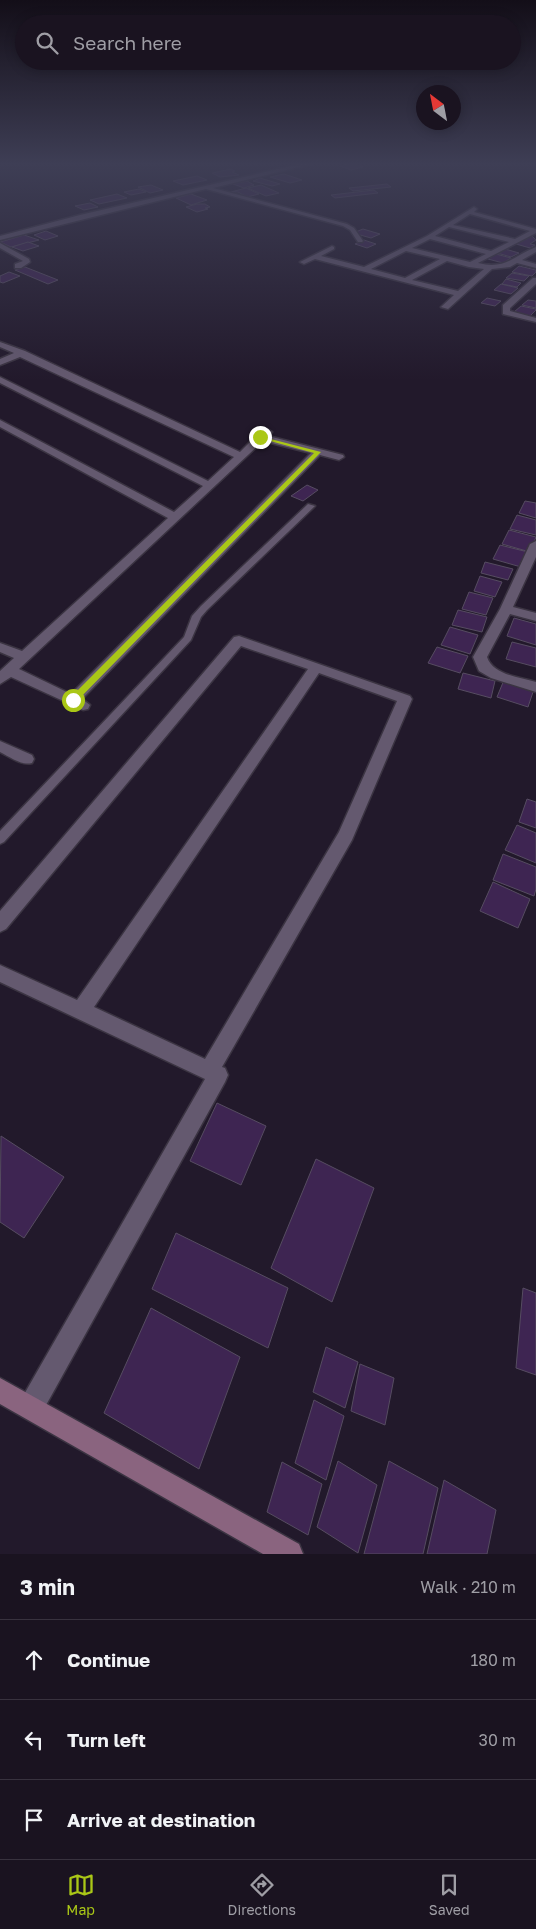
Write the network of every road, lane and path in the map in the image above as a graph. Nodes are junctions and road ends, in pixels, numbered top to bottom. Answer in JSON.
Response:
{"nodes":[{"id":1,"x":356,"y":236,"type":"edge"},
{"id":2,"x":429,"y":236,"type":"joint"},
{"id":3,"x":492,"y":236,"type":"edge"},
{"id":4,"x":526,"y":236,"type":"edge"},
{"id":5,"x":360,"y":241,"type":"dead end"},
{"id":6,"x":515,"y":241,"type":"junction"},
{"id":7,"x":0,"y":245,"type":"edge"},
{"id":8,"x":332,"y":248,"type":"dead end"},
{"id":9,"x":406,"y":249,"type":"junction"},
{"id":10,"x":536,"y":249,"type":"edge"},
{"id":11,"x":492,"y":253,"type":"junction"},
{"id":12,"x":315,"y":256,"type":"junction"},
{"id":13,"x":445,"y":259,"type":"junction"},
{"id":14,"x":304,"y":262,"type":"dead end"},
{"id":15,"x":520,"y":262,"type":"dead end"},
{"id":16,"x":469,"y":265,"type":"junction"},
{"id":17,"x":18,"y":266,"type":"dead end"},
{"id":18,"x":536,"y":266,"type":"edge"},
{"id":19,"x":490,"y":267,"type":"junction"},
{"id":20,"x":364,"y":270,"type":"junction"},
{"id":21,"x":536,"y":280,"type":"edge"},
{"id":22,"x":404,"y":281,"type":"junction"},
{"id":23,"x":460,"y":294,"type":"junction"},
{"id":24,"x":445,"y":307,"type":"dead end"},
{"id":25,"x":536,"y":320,"type":"edge"},
{"id":26,"x":0,"y":344,"type":"edge"},
{"id":27,"x":22,"y":353,"type":"junction"},
{"id":28,"x":0,"y":362,"type":"edge"},
{"id":29,"x":0,"y":380,"type":"edge"},
{"id":30,"x":0,"y":423,"type":"edge"},
{"id":31,"x":318,"y":452,"type":"junction"},
{"id":32,"x":241,"y":456,"type":"junction"},
{"id":33,"x":339,"y":457,"type":"dead end"},
{"id":34,"x":209,"y":485,"type":"junction"},
{"id":35,"x":311,"y":506,"type":"dead end"},
{"id":36,"x":174,"y":517,"type":"junction"},
{"id":37,"x":536,"y":544,"type":"edge"},
{"id":38,"x":533,"y":559,"type":"edge"},
{"id":39,"x":506,"y":609,"type":"junction"},
{"id":40,"x":536,"y":617,"type":"edge"},
{"id":41,"x":0,"y":646,"type":"edge"},
{"id":42,"x":23,"y":657,"type":"junction"},
{"id":43,"x":316,"y":668,"type":"junction"},
{"id":44,"x":4,"y":675,"type":"edge"},
{"id":45,"x":536,"y":687,"type":"edge"},
{"id":46,"x":0,"y":746,"type":"edge"},
{"id":47,"x":27,"y":759,"type":"dead end"},
{"id":48,"x":0,"y":839,"type":"edge"},
{"id":49,"x":0,"y":924,"type":"edge"},
{"id":50,"x":0,"y":973,"type":"edge"},
{"id":51,"x":81,"y":1010,"type":"junction"},
{"id":52,"x":208,"y":1071,"type":"junction"},
{"id":53,"x":0,"y":1390,"type":"edge"},
{"id":54,"x":31,"y":1408,"type":"junction"},
{"id":55,"x":289,"y":1554,"type":"edge"}],
"edges":[{"from":1,"to":5,"type":"street"},
{"from":2,"to":9,"type":"street"},
{"from":2,"to":11,"type":"street"},
{"from":3,"to":6,"type":"street"},
{"from":4,"to":6,"type":"street"},
{"from":6,"to":11,"type":"street"},
{"from":7,"to":17,"type":"street"},
{"from":8,"to":12,"type":"street"},
{"from":9,"to":13,"type":"street"},
{"from":9,"to":20,"type":"street"},
{"from":10,"to":19,"type":"street"},
{"from":11,"to":16,"type":"street"},
{"from":12,"to":14,"type":"street"},
{"from":12,"to":20,"type":"street"},
{"from":13,"to":16,"type":"street"},
{"from":13,"to":22,"type":"street"},
{"from":15,"to":18,"type":"street"},
{"from":16,"to":19,"type":"street"},
{"from":19,"to":23,"type":"street"},
{"from":20,"to":22,"type":"street"},
{"from":21,"to":25,"type":"street"},
{"from":22,"to":23,"type":"street"},
{"from":23,"to":24,"type":"street"},
{"from":26,"to":27,"type":"street"},
{"from":27,"to":28,"type":"street"},
{"from":27,"to":32,"type":"street"},
{"from":29,"to":34,"type":"street"},
{"from":30,"to":36,"type":"street"},
{"from":31,"to":32,"type":"street"},
{"from":31,"to":33,"type":"street"},
{"from":31,"to":44,"type":"street"},
{"from":32,"to":34,"type":"street"},
{"from":34,"to":36,"type":"street"},
{"from":35,"to":48,"type":"lane"},
{"from":36,"to":42,"type":"street"},
{"from":37,"to":38,"type":"street"},
{"from":38,"to":39,"type":"street"},
{"from":39,"to":40,"type":"street"},
{"from":39,"to":45,"type":"street"},
{"from":41,"to":42,"type":"street"},
{"from":42,"to":44,"type":"street"},
{"from":43,"to":49,"type":"street"},
{"from":43,"to":51,"type":"street"},
{"from":43,"to":52,"type":"street"},
{"from":46,"to":47,"type":"street"},
{"from":50,"to":51,"type":"street"},
{"from":51,"to":52,"type":"street"},
{"from":52,"to":54,"type":"street"},
{"from":53,"to":54,"type":"street"},
{"from":54,"to":55,"type":"street"}]}
